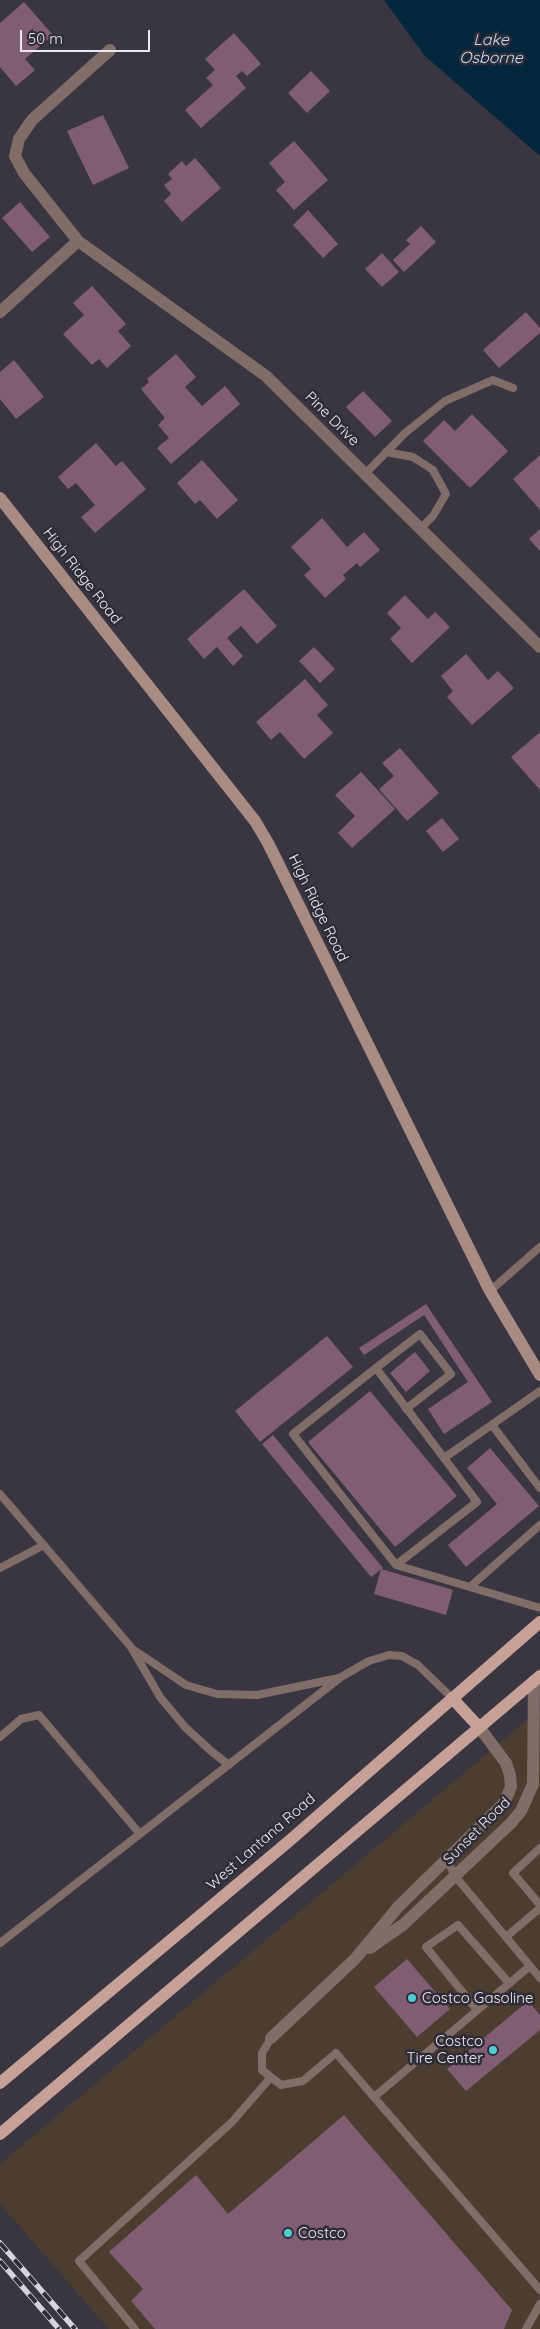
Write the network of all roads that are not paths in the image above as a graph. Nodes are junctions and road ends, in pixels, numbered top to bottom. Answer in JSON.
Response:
{"nodes":[{"id":1,"x":110,"y":50,"type":"dead end"},
{"id":2,"x":78,"y":241,"type":"junction"},
{"id":3,"x":0,"y":312,"type":"edge"},
{"id":4,"x":513,"y":388,"type":"dead end"},
{"id":5,"x":386,"y":452,"type":"junction"},
{"id":6,"x":365,"y":474,"type":"junction"},
{"id":7,"x":0,"y":498,"type":"edge"},
{"id":8,"x":420,"y":529,"type":"junction"},
{"id":9,"x":540,"y":647,"type":"edge"},
{"id":10,"x":540,"y":1247,"type":"edge"},
{"id":11,"x":490,"y":1291,"type":"junction"},
{"id":12,"x":376,"y":1368,"type":"junction"},
{"id":13,"x":540,"y":1375,"type":"edge"},
{"id":14,"x":540,"y":1391,"type":"edge"},
{"id":15,"x":406,"y":1409,"type":"junction"},
{"id":16,"x":492,"y":1425,"type":"junction"},
{"id":17,"x":444,"y":1458,"type":"junction"},
{"id":18,"x":540,"y":1488,"type":"edge"},
{"id":19,"x":0,"y":1494,"type":"edge"},
{"id":20,"x":540,"y":1525,"type":"edge"},
{"id":21,"x":44,"y":1546,"type":"junction"},
{"id":22,"x":396,"y":1565,"type":"junction"},
{"id":23,"x":0,"y":1568,"type":"edge"},
{"id":24,"x":471,"y":1586,"type":"junction"},
{"id":25,"x":540,"y":1608,"type":"edge"},
{"id":26,"x":540,"y":1622,"type":"edge"},
{"id":27,"x":131,"y":1647,"type":"junction"},
{"id":28,"x":341,"y":1677,"type":"junction"},
{"id":29,"x":537,"y":1678,"type":"edge"},
{"id":30,"x":452,"y":1698,"type":"junction"},
{"id":31,"x":479,"y":1727,"type":"junction"},
{"id":32,"x":0,"y":1737,"type":"edge"},
{"id":33,"x":229,"y":1765,"type":"junction"},
{"id":34,"x":140,"y":1834,"type":"junction"},
{"id":35,"x":540,"y":1848,"type":"edge"},
{"id":36,"x":446,"y":1858,"type":"junction"},
{"id":37,"x":455,"y":1876,"type":"junction"},
{"id":38,"x":540,"y":1907,"type":"edge"},
{"id":39,"x":506,"y":1938,"type":"junction"},
{"id":40,"x":0,"y":1943,"type":"edge"},
{"id":41,"x":355,"y":1958,"type":"junction"},
{"id":42,"x":530,"y":1966,"type":"junction"},
{"id":43,"x":540,"y":1978,"type":"edge"},
{"id":44,"x":509,"y":1983,"type":"junction"},
{"id":45,"x":477,"y":2010,"type":"junction"},
{"id":46,"x":271,"y":2038,"type":"joint"},
{"id":47,"x":271,"y":2077,"type":"junction"},
{"id":48,"x":0,"y":2083,"type":"edge"},
{"id":49,"x":374,"y":2097,"type":"junction"},
{"id":50,"x":0,"y":2134,"type":"edge"},
{"id":51,"x":540,"y":2290,"type":"edge"},
{"id":52,"x":540,"y":2304,"type":"edge"},
{"id":53,"x":135,"y":2329,"type":"edge"},
{"id":54,"x":526,"y":2329,"type":"edge"}],
"edges":[{"from":1,"to":2,"type":"street","name":"Pine Drive"},
{"from":2,"to":3,"type":"street"},
{"from":2,"to":6,"type":"street","name":"Pine Drive"},
{"from":4,"to":5,"type":"lane"},
{"from":5,"to":6,"type":"lane"},
{"from":5,"to":8,"type":"lane"},
{"from":6,"to":8,"type":"street","name":"Pine Drive"},
{"from":7,"to":11,"type":"street","name":"High Ridge Road"},
{"from":8,"to":9,"type":"street","name":"Pine Drive"},
{"from":10,"to":11,"type":"lane"},
{"from":11,"to":13,"type":"street","name":"High Ridge Road"},
{"from":12,"to":15,"type":"lane"},
{"from":12,"to":15,"type":"lane"},
{"from":12,"to":22,"type":"lane"},
{"from":14,"to":16,"type":"lane"},
{"from":15,"to":17,"type":"lane"},
{"from":16,"to":17,"type":"lane"},
{"from":16,"to":18,"type":"lane"},
{"from":17,"to":22,"type":"lane"},
{"from":19,"to":21,"type":"lane"},
{"from":20,"to":24,"type":"lane"},
{"from":21,"to":23,"type":"lane"},
{"from":21,"to":27,"type":"lane"},
{"from":22,"to":24,"type":"lane"},
{"from":24,"to":25,"type":"lane"},
{"from":26,"to":30,"type":"main road","name":"West Lantana Road"},
{"from":27,"to":28,"type":"lane"},
{"from":27,"to":33,"type":"lane"},
{"from":28,"to":30,"type":"lane"},
{"from":28,"to":33,"type":"lane"},
{"from":29,"to":31,"type":"main road"},
{"from":29,"to":37,"type":"street","name":"Sunset Road"},
{"from":30,"to":31,"type":"main road"},
{"from":30,"to":48,"type":"main road","name":"West Lantana Road"},
{"from":31,"to":36,"type":"street","name":"Sunset Road"},
{"from":31,"to":50,"type":"main road"},
{"from":32,"to":34,"type":"lane"},
{"from":33,"to":34,"type":"lane"},
{"from":34,"to":40,"type":"lane"},
{"from":35,"to":38,"type":"lane"},
{"from":36,"to":37,"type":"lane"},
{"from":36,"to":41,"type":"street","name":"Sunset Road"},
{"from":37,"to":39,"type":"lane"},
{"from":37,"to":41,"type":"street","name":"Sunset Road"},
{"from":38,"to":39,"type":"lane"},
{"from":39,"to":42,"type":"lane"},
{"from":41,"to":46,"type":"street","name":"Sunset Road"},
{"from":42,"to":43,"type":"lane"},
{"from":42,"to":44,"type":"lane"},
{"from":44,"to":45,"type":"lane"},
{"from":44,"to":45,"type":"lane"},
{"from":45,"to":49,"type":"lane"},
{"from":46,"to":47,"type":"lane"},
{"from":47,"to":49,"type":"lane"},
{"from":47,"to":53,"type":"lane"},
{"from":49,"to":51,"type":"lane"},
{"from":52,"to":54,"type":"lane"}]}
